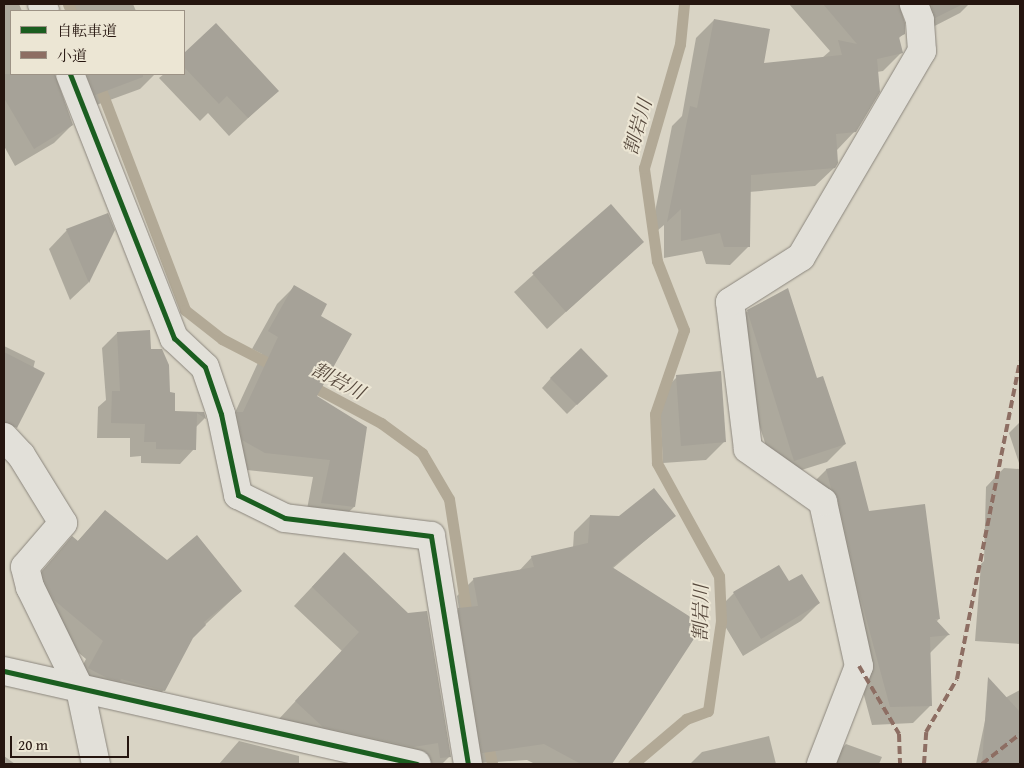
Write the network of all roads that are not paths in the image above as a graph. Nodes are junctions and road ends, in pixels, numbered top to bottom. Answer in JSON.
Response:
{"nodes":[{"id":1,"x":914,"y":4,"type":"edge"},
{"id":2,"x":70,"y":75,"type":"edge"},
{"id":3,"x":4,"y":438,"type":"edge"},
{"id":4,"x":4,"y":671,"type":"edge"},
{"id":5,"x":80,"y":689,"type":"junction"},
{"id":6,"x":96,"y":764,"type":"edge"},
{"id":7,"x":417,"y":764,"type":"edge"},
{"id":8,"x":468,"y":764,"type":"edge"},
{"id":9,"x":821,"y":764,"type":"edge"}],
"edges":[{"from":1,"to":9,"type":"street"},
{"from":2,"to":8,"type":"street"},
{"from":3,"to":5,"type":"street"},
{"from":4,"to":5,"type":"street"},
{"from":5,"to":6,"type":"street"},
{"from":5,"to":7,"type":"street"}]}
